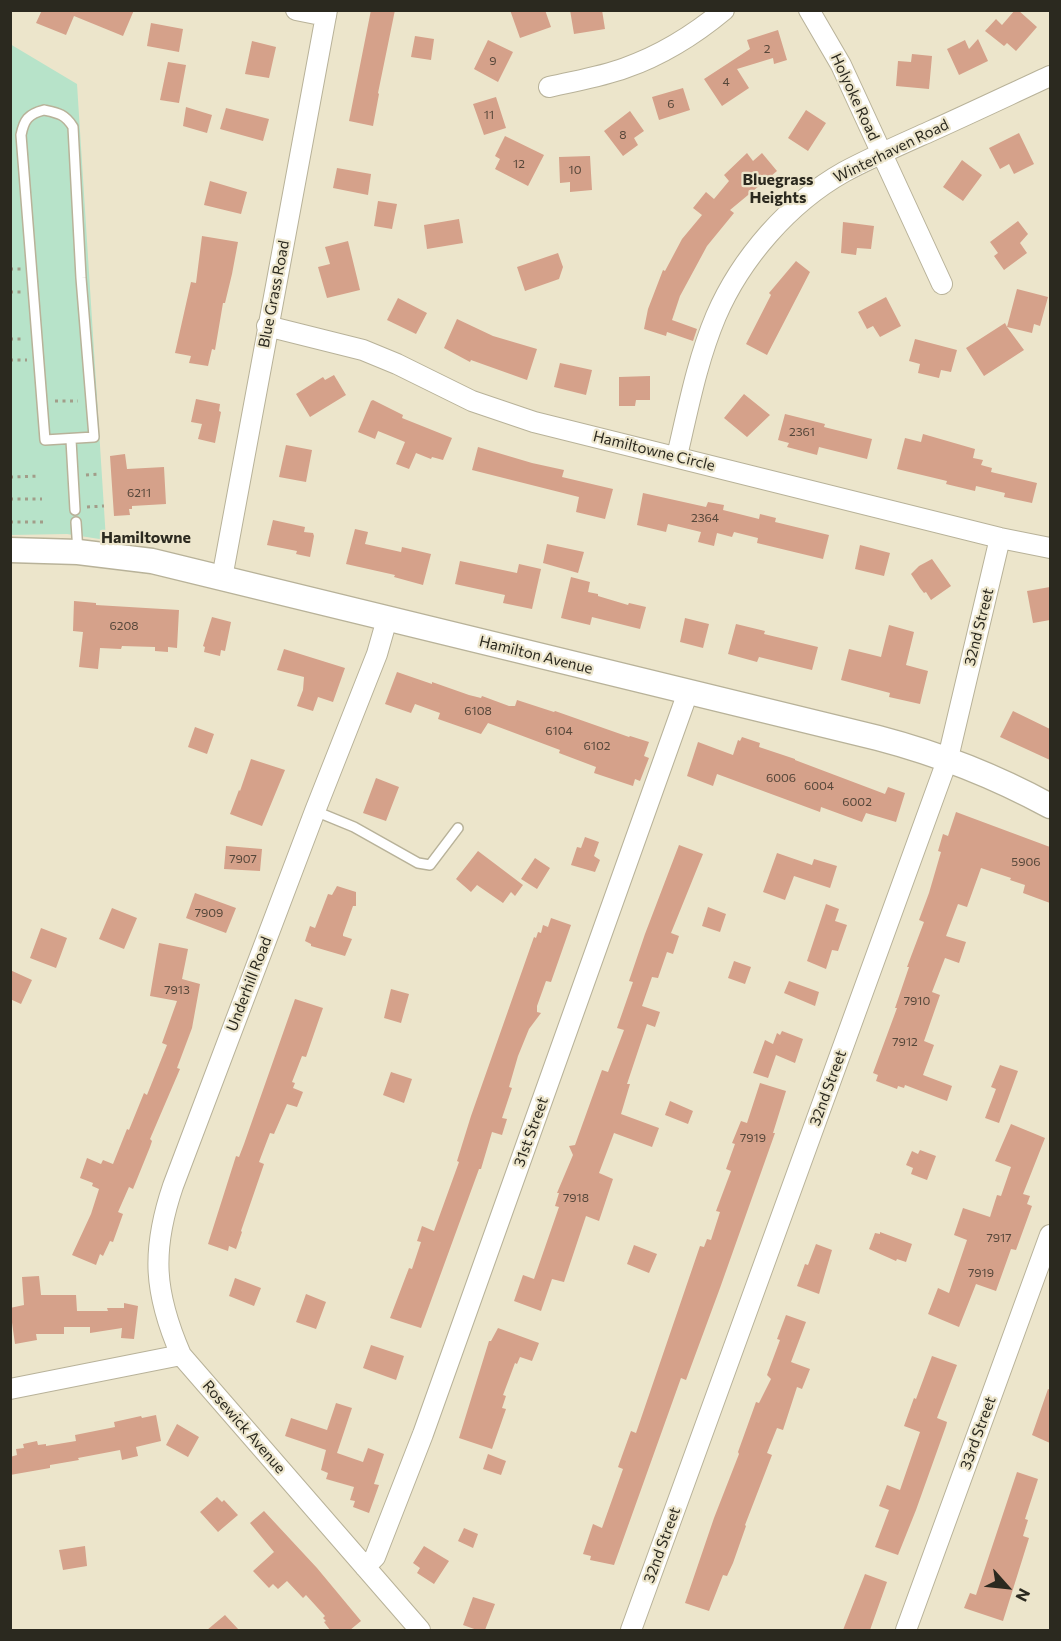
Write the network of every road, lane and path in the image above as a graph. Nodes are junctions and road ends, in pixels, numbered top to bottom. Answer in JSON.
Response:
{"nodes":[{"id":1,"x":296,"y":10,"type":"edge"},
{"id":2,"x":724,"y":10,"type":"edge"},
{"id":3,"x":809,"y":10,"type":"edge"},
{"id":4,"x":326,"y":13,"type":"edge"},
{"id":5,"x":1050,"y":76,"type":"edge"},
{"id":6,"x":549,"y":87,"type":"dead end"},
{"id":7,"x":882,"y":153,"type":"junction"},
{"id":8,"x":942,"y":284,"type":"dead end"},
{"id":9,"x":267,"y":326,"type":"junction"},
{"id":10,"x":10,"y":339,"type":"edge"},
{"id":11,"x":30,"y":339,"type":"dead end"},
{"id":12,"x":10,"y":360,"type":"edge"},
{"id":13,"x":32,"y":360,"type":"dead end"},
{"id":14,"x":92,"y":400,"type":"junction"},
{"id":15,"x":42,"y":402,"type":"junction"},
{"id":16,"x":71,"y":440,"type":"junction"},
{"id":17,"x":677,"y":456,"type":"junction"},
{"id":18,"x":40,"y":476,"type":"dead end"},
{"id":19,"x":10,"y":477,"type":"edge"},
{"id":20,"x":10,"y":499,"type":"edge"},
{"id":21,"x":42,"y":500,"type":"dead end"},
{"id":22,"x":75,"y":510,"type":"dead end"},
{"id":23,"x":10,"y":522,"type":"edge"},
{"id":24,"x":43,"y":522,"type":"dead end"},
{"id":25,"x":76,"y":522,"type":"dead end"},
{"id":26,"x":1000,"y":538,"type":"junction"},
{"id":27,"x":1050,"y":548,"type":"edge"},
{"id":28,"x":10,"y":550,"type":"edge"},
{"id":29,"x":78,"y":552,"type":"junction"},
{"id":30,"x":222,"y":578,"type":"junction"},
{"id":31,"x":387,"y":619,"type":"junction"},
{"id":32,"x":688,"y":692,"type":"junction"},
{"id":33,"x":948,"y":758,"type":"junction"},
{"id":34,"x":1050,"y":806,"type":"edge"},
{"id":35,"x":315,"y":811,"type":"junction"},
{"id":36,"x":458,"y":828,"type":"dead end"},
{"id":37,"x":1050,"y":1235,"type":"edge"},
{"id":38,"x":181,"y":1355,"type":"junction"},
{"id":39,"x":10,"y":1389,"type":"edge"},
{"id":40,"x":365,"y":1567,"type":"junction"},
{"id":41,"x":420,"y":1630,"type":"edge"},
{"id":42,"x":631,"y":1630,"type":"edge"},
{"id":43,"x":906,"y":1630,"type":"edge"}],
"edges":[{"from":1,"to":4,"type":"street"},
{"from":2,"to":6,"type":"street"},
{"from":3,"to":7,"type":"street","name":"Holyoke Road"},
{"from":4,"to":9,"type":"street","name":"Blue Grass Road"},
{"from":5,"to":7,"type":"street","name":"Winterhaven Road"},
{"from":7,"to":8,"type":"street","name":"Holyoke Road"},
{"from":7,"to":17,"type":"street","name":"Winterhaven Road"},
{"from":9,"to":17,"type":"street","name":"Hamiltowne Circle"},
{"from":9,"to":30,"type":"street","name":"Blue Grass Road"},
{"from":10,"to":11,"type":"path"},
{"from":12,"to":13,"type":"path"},
{"from":14,"to":15,"type":"path"},
{"from":14,"to":15,"type":"lane"},
{"from":14,"to":16,"type":"lane"},
{"from":15,"to":16,"type":"lane"},
{"from":16,"to":22,"type":"lane"},
{"from":17,"to":26,"type":"street","name":"Hamiltowne Circle"},
{"from":18,"to":19,"type":"path"},
{"from":20,"to":21,"type":"path"},
{"from":23,"to":24,"type":"path"},
{"from":25,"to":29,"type":"lane"},
{"from":26,"to":27,"type":"street","name":"Hamiltowne Circle"},
{"from":26,"to":33,"type":"street","name":"32nd Street"},
{"from":28,"to":29,"type":"street","name":"Hamilton Avenue"},
{"from":29,"to":30,"type":"street","name":"Hamilton Avenue"},
{"from":30,"to":31,"type":"street","name":"Hamilton Avenue"},
{"from":31,"to":32,"type":"street","name":"Hamilton Avenue"},
{"from":31,"to":35,"type":"street","name":"Underhill Road"},
{"from":32,"to":33,"type":"street","name":"Hamilton Avenue"},
{"from":32,"to":40,"type":"street","name":"31st Street"},
{"from":33,"to":34,"type":"street","name":"Hamilton Avenue"},
{"from":33,"to":42,"type":"street","name":"32nd Street"},
{"from":35,"to":36,"type":"lane"},
{"from":35,"to":38,"type":"street","name":"Underhill Road"},
{"from":37,"to":43,"type":"street","name":"33rd Street"},
{"from":38,"to":39,"type":"street"},
{"from":38,"to":40,"type":"street","name":"Rosewick Avenue"},
{"from":40,"to":41,"type":"street","name":"Rosewick Avenue"}]}
